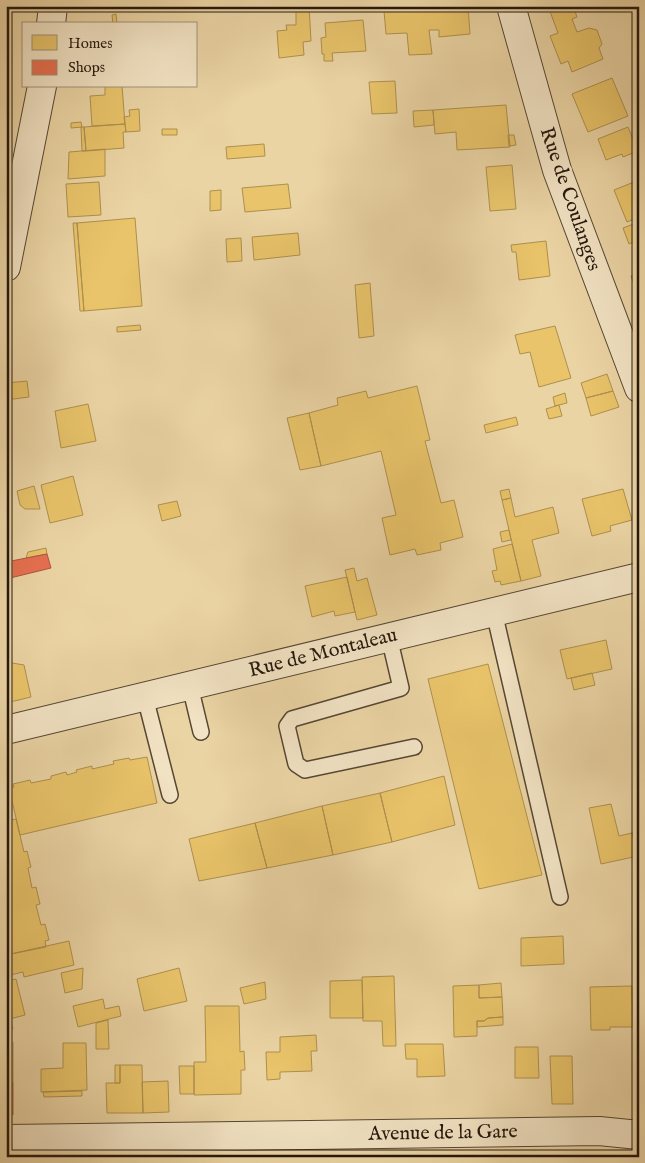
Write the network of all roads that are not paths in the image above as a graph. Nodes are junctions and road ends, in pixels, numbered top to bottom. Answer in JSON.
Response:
{"nodes":[{"id":1,"x":53,"y":6,"type":"edge"},
{"id":2,"x":511,"y":6,"type":"edge"},
{"id":3,"x":51,"y":22,"type":"edge"},
{"id":4,"x":42,"y":88,"type":"edge"},
{"id":5,"x":6,"y":267,"type":"edge"},
{"id":6,"x":639,"y":388,"type":"edge"},
{"id":7,"x":639,"y":577,"type":"edge"},
{"id":8,"x":494,"y":612,"type":"junction"},
{"id":9,"x":389,"y":638,"type":"junction"},
{"id":10,"x":190,"y":686,"type":"junction"},
{"id":11,"x":145,"y":697,"type":"junction"},
{"id":12,"x":6,"y":730,"type":"edge"},
{"id":13,"x":201,"y":732,"type":"dead end"},
{"id":14,"x":414,"y":747,"type":"dead end"},
{"id":15,"x":170,"y":795,"type":"dead end"},
{"id":16,"x":560,"y":897,"type":"dead end"},
{"id":17,"x":639,"y":1135,"type":"edge"},
{"id":18,"x":6,"y":1139,"type":"edge"}],
"edges":[{"from":1,"to":3,"type":"street"},
{"from":2,"to":6,"type":"street","name":"Rue de Coulanges"},
{"from":4,"to":5,"type":"street"},
{"from":7,"to":8,"type":"street","name":"Rue de Montaleau"},
{"from":8,"to":9,"type":"street","name":"Rue de Montaleau"},
{"from":8,"to":16,"type":"lane"},
{"from":9,"to":10,"type":"street","name":"Rue de Montaleau"},
{"from":9,"to":14,"type":"lane"},
{"from":10,"to":11,"type":"street","name":"Rue de Montaleau"},
{"from":10,"to":13,"type":"lane"},
{"from":11,"to":12,"type":"street","name":"Rue de Montaleau"},
{"from":11,"to":15,"type":"lane"},
{"from":17,"to":18,"type":"street","name":"Avenue de la Gare"}]}
